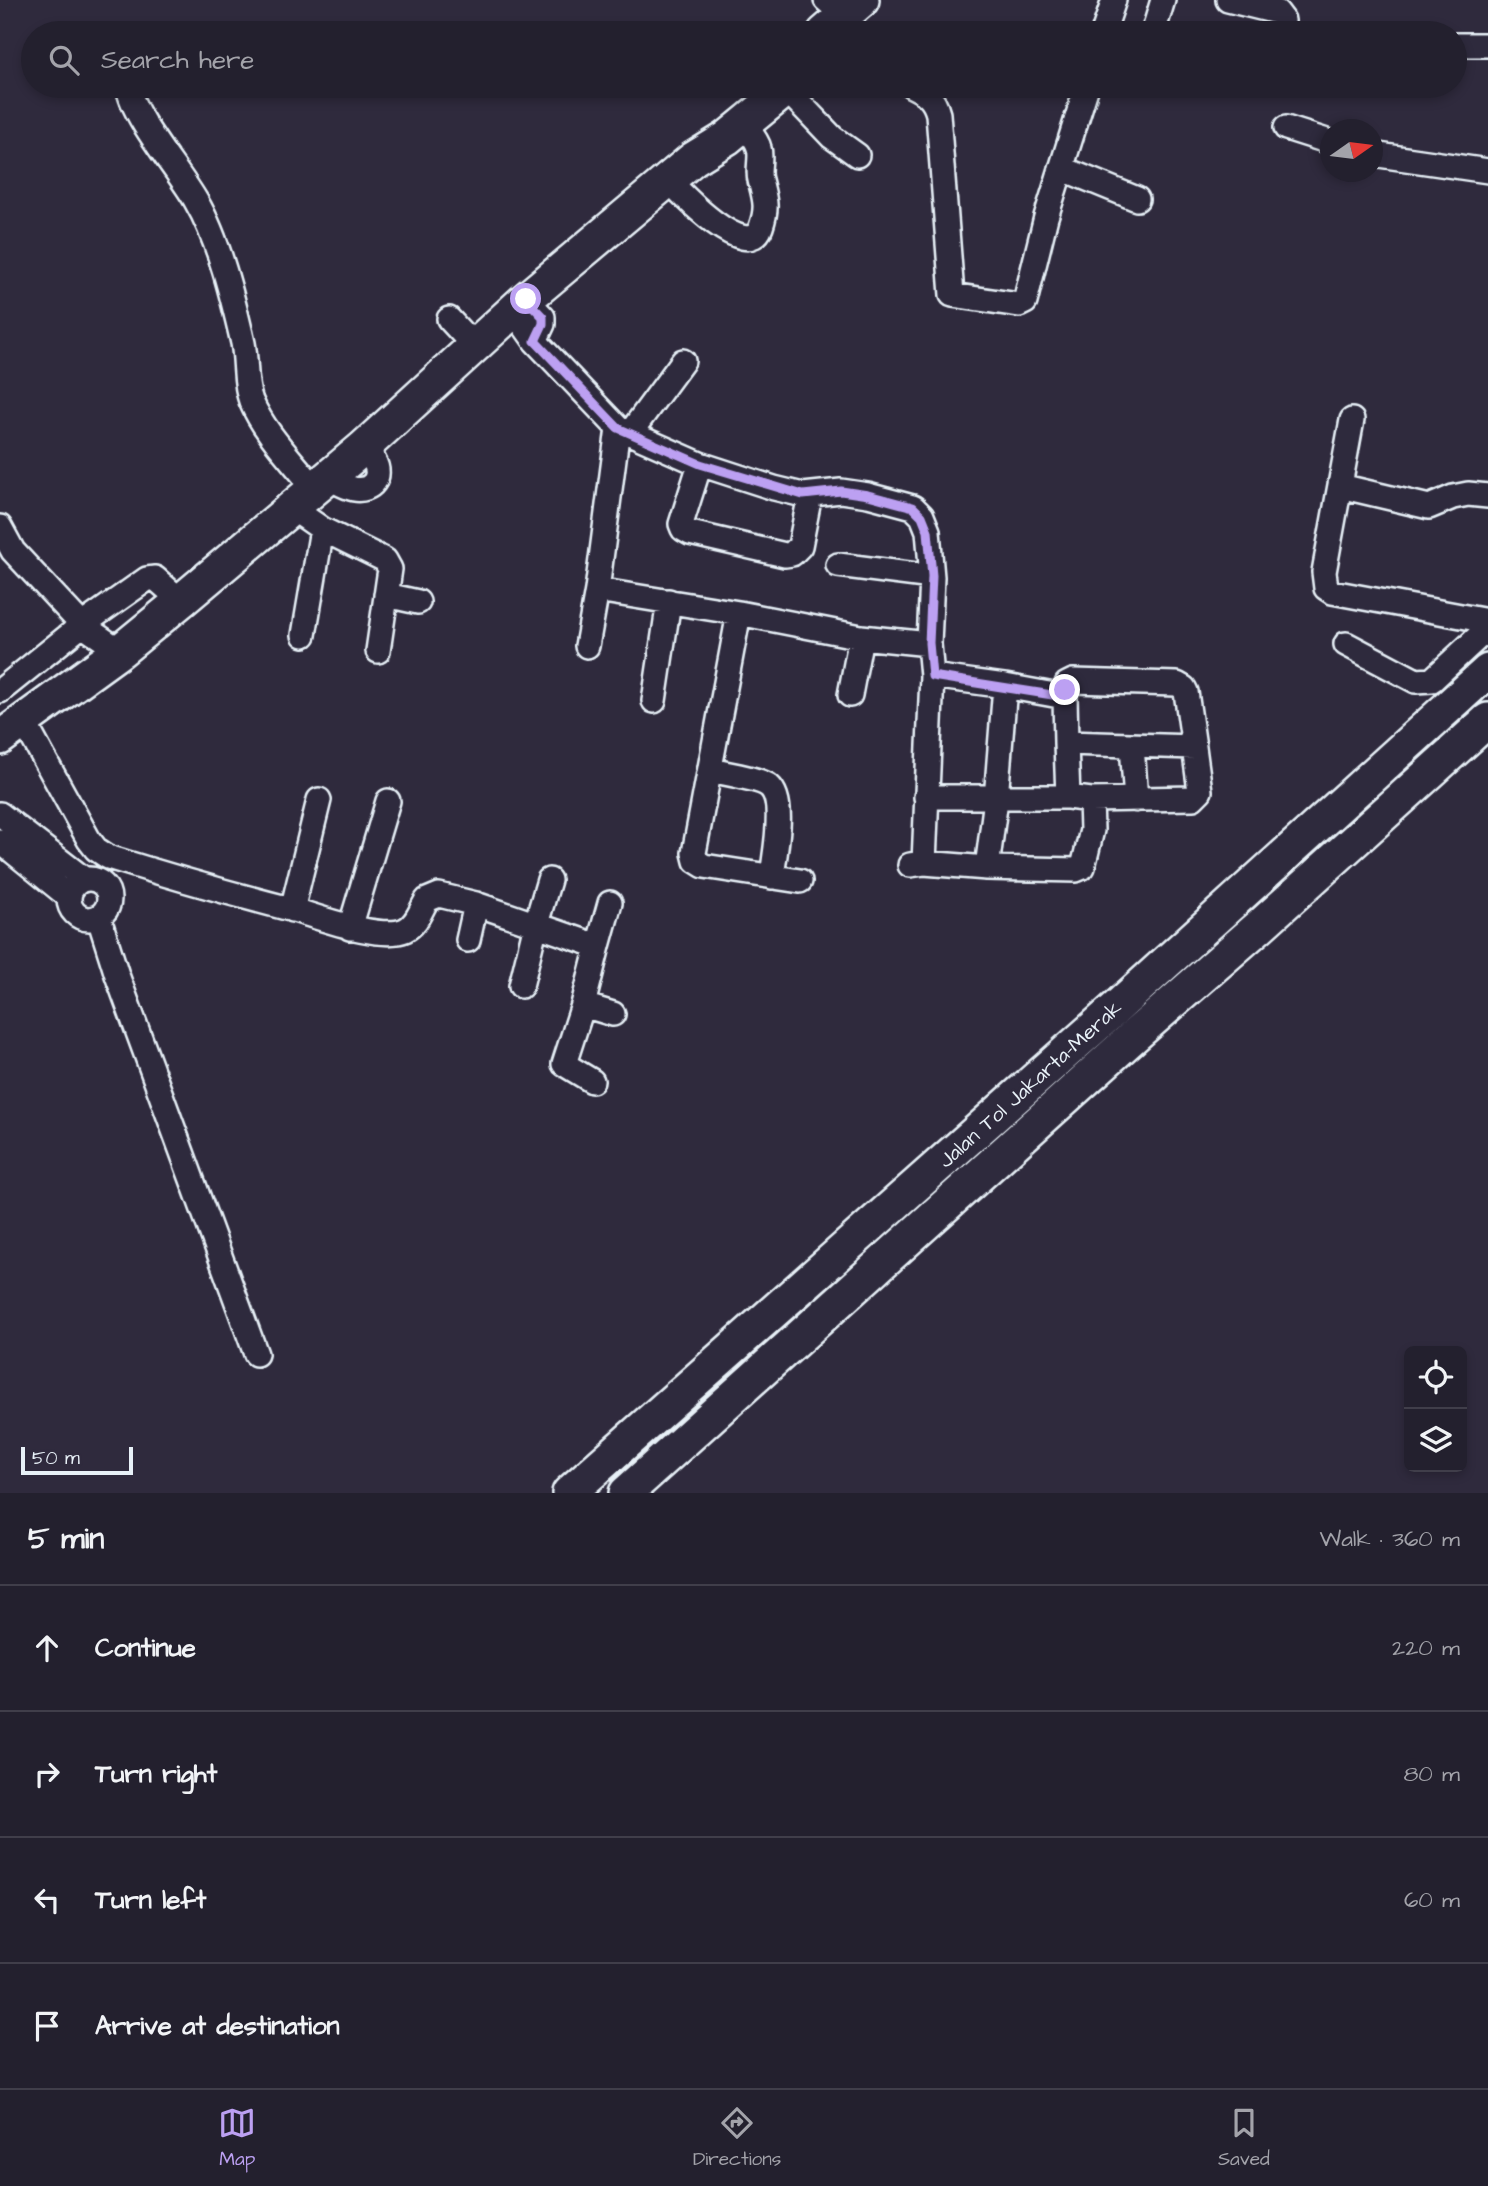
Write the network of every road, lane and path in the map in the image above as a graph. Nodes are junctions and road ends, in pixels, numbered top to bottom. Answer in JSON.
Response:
{"nodes":[{"id":1,"x":886,"y":0,"type":"edge"},
{"id":2,"x":1114,"y":0,"type":"edge"},
{"id":3,"x":1163,"y":0,"type":"edge"},
{"id":4,"x":1228,"y":0,"type":"edge"},
{"id":5,"x":841,"y":16,"type":"edge"},
{"id":6,"x":1107,"y":21,"type":"edge"},
{"id":7,"x":1157,"y":21,"type":"edge"},
{"id":8,"x":1283,"y":21,"type":"edge"},
{"id":9,"x":1488,"y":45,"type":"edge"},
{"id":10,"x":1467,"y":46,"type":"edge"},
{"id":11,"x":131,"y":98,"type":"edge"},
{"id":12,"x":759,"y":98,"type":"edge"},
{"id":13,"x":769,"y":98,"type":"edge"},
{"id":14,"x":791,"y":98,"type":"edge"},
{"id":15,"x":930,"y":98,"type":"edge"},
{"id":16,"x":1083,"y":98,"type":"edge"},
{"id":17,"x":744,"y":125,"type":"junction"},
{"id":18,"x":1286,"y":128,"type":"dead end"},
{"id":19,"x":1320,"y":139,"type":"edge"},
{"id":20,"x":857,"y":155,"type":"dead end"},
{"id":21,"x":1383,"y":156,"type":"edge"},
{"id":22,"x":1061,"y":168,"type":"junction"},
{"id":23,"x":681,"y":169,"type":"junction"},
{"id":24,"x":1488,"y":172,"type":"edge"},
{"id":25,"x":1137,"y":199,"type":"dead end"},
{"id":26,"x":519,"y":304,"type":"junction"},
{"id":27,"x":449,"y":319,"type":"dead end"},
{"id":28,"x":474,"y":346,"type":"junction"},
{"id":29,"x":683,"y":361,"type":"dead end"},
{"id":30,"x":1352,"y":419,"type":"dead end"},
{"id":31,"x":624,"y":431,"type":"junction"},
{"id":32,"x":700,"y":464,"type":"junction"},
{"id":33,"x":1340,"y":486,"type":"junction"},
{"id":34,"x":311,"y":491,"type":"junction"},
{"id":35,"x":810,"y":495,"type":"junction"},
{"id":36,"x":1488,"y":496,"type":"edge"},
{"id":37,"x":0,"y":527,"type":"edge"},
{"id":38,"x":322,"y":529,"type":"junction"},
{"id":39,"x":838,"y":565,"type":"dead end"},
{"id":40,"x":932,"y":576,"type":"junction"},
{"id":41,"x":597,"y":590,"type":"junction"},
{"id":42,"x":386,"y":595,"type":"junction"},
{"id":43,"x":181,"y":601,"type":"junction"},
{"id":44,"x":669,"y":601,"type":"junction"},
{"id":45,"x":418,"y":602,"type":"dead end"},
{"id":46,"x":739,"y":613,"type":"junction"},
{"id":47,"x":1488,"y":621,"type":"edge"},
{"id":48,"x":82,"y":625,"type":"junction"},
{"id":49,"x":1488,"y":628,"type":"edge"},
{"id":50,"x":304,"y":635,"type":"dead end"},
{"id":51,"x":862,"y":637,"type":"junction"},
{"id":52,"x":929,"y":643,"type":"junction"},
{"id":53,"x":1346,"y":645,"type":"dead end"},
{"id":54,"x":587,"y":646,"type":"dead end"},
{"id":55,"x":120,"y":651,"type":"junction"},
{"id":56,"x":378,"y":651,"type":"dead end"},
{"id":57,"x":1488,"y":671,"type":"edge"},
{"id":58,"x":932,"y":676,"type":"junction"},
{"id":59,"x":1005,"y":686,"type":"junction"},
{"id":60,"x":0,"y":691,"type":"edge"},
{"id":61,"x":850,"y":695,"type":"dead end"},
{"id":62,"x":1065,"y":697,"type":"junction"},
{"id":63,"x":654,"y":701,"type":"dead end"},
{"id":64,"x":1488,"y":720,"type":"edge"},
{"id":65,"x":6,"y":731,"type":"edge"},
{"id":66,"x":1066,"y":743,"type":"junction"},
{"id":67,"x":1132,"y":746,"type":"junction"},
{"id":68,"x":1194,"y":747,"type":"junction"},
{"id":69,"x":710,"y":770,"type":"junction"},
{"id":70,"x":926,"y":797,"type":"junction"},
{"id":71,"x":1068,"y":797,"type":"junction"},
{"id":72,"x":996,"y":799,"type":"junction"},
{"id":73,"x":319,"y":800,"type":"dead end"},
{"id":74,"x":1091,"y":800,"type":"junction"},
{"id":75,"x":1136,"y":800,"type":"junction"},
{"id":76,"x":388,"y":801,"type":"dead end"},
{"id":77,"x":0,"y":814,"type":"edge"},
{"id":78,"x":0,"y":841,"type":"edge"},
{"id":79,"x":987,"y":868,"type":"junction"},
{"id":80,"x":772,"y":877,"type":"junction"},
{"id":81,"x":84,"y":879,"type":"junction"},
{"id":82,"x":550,"y":880,"type":"dead end"},
{"id":83,"x":800,"y":880,"type":"dead end"},
{"id":84,"x":69,"y":897,"type":"junction"},
{"id":85,"x":610,"y":903,"type":"dead end"},
{"id":86,"x":476,"y":904,"type":"junction"},
{"id":87,"x":292,"y":910,"type":"junction"},
{"id":88,"x":99,"y":918,"type":"junction"},
{"id":89,"x":536,"y":924,"type":"junction"},
{"id":90,"x":350,"y":928,"type":"junction"},
{"id":91,"x":468,"y":940,"type":"dead end"},
{"id":92,"x":597,"y":946,"type":"junction"},
{"id":93,"x":521,"y":986,"type":"dead end"},
{"id":94,"x":583,"y":1005,"type":"junction"},
{"id":95,"x":613,"y":1014,"type":"dead end"},
{"id":96,"x":592,"y":1081,"type":"dead end"},
{"id":97,"x":256,"y":1354,"type":"dead end"},
{"id":98,"x":569,"y":1493,"type":"edge"},
{"id":99,"x":626,"y":1493,"type":"edge"}],
"edges":[{"from":1,"to":5,"type":"highway"},
{"from":2,"to":6,"type":"street"},
{"from":3,"to":7,"type":"street"},
{"from":4,"to":8,"type":"street"},
{"from":9,"to":10,"type":"street"},
{"from":11,"to":34,"type":"street"},
{"from":12,"to":23,"type":"highway"},
{"from":13,"to":17,"type":"highway"},
{"from":14,"to":20,"type":"street"},
{"from":15,"to":22,"type":"street"},
{"from":16,"to":22,"type":"street"},
{"from":17,"to":23,"type":"highway"},
{"from":17,"to":23,"type":"street"},
{"from":18,"to":19,"type":"street"},
{"from":21,"to":24,"type":"street"},
{"from":22,"to":25,"type":"street"},
{"from":23,"to":26,"type":"highway"},
{"from":26,"to":28,"type":"highway"},
{"from":26,"to":31,"type":"street"},
{"from":27,"to":28,"type":"street"},
{"from":28,"to":34,"type":"highway"},
{"from":29,"to":31,"type":"street"},
{"from":30,"to":33,"type":"street"},
{"from":31,"to":32,"type":"street"},
{"from":31,"to":41,"type":"street"},
{"from":32,"to":35,"type":"street"},
{"from":32,"to":35,"type":"street"},
{"from":33,"to":36,"type":"street"},
{"from":33,"to":47,"type":"street"},
{"from":34,"to":38,"type":"street"},
{"from":34,"to":43,"type":"highway"},
{"from":35,"to":40,"type":"street"},
{"from":37,"to":48,"type":"street"},
{"from":38,"to":42,"type":"street"},
{"from":38,"to":50,"type":"street"},
{"from":39,"to":40,"type":"street"},
{"from":40,"to":52,"type":"street"},
{"from":41,"to":44,"type":"street"},
{"from":41,"to":54,"type":"street"},
{"from":42,"to":45,"type":"street"},
{"from":42,"to":56,"type":"street"},
{"from":43,"to":48,"type":"street"},
{"from":43,"to":55,"type":"highway"},
{"from":44,"to":46,"type":"street"},
{"from":44,"to":63,"type":"street"},
{"from":46,"to":51,"type":"street"},
{"from":46,"to":69,"type":"street"},
{"from":48,"to":55,"type":"street"},
{"from":48,"to":60,"type":"street"},
{"from":49,"to":53,"type":"street"},
{"from":51,"to":52,"type":"street"},
{"from":51,"to":61,"type":"street"},
{"from":52,"to":58,"type":"street"},
{"from":55,"to":65,"type":"highway"},
{"from":57,"to":98,"type":"highway","name":"Jalan Tol Jakarta–Merak"},
{"from":58,"to":59,"type":"street"},
{"from":58,"to":70,"type":"street"},
{"from":59,"to":62,"type":"street"},
{"from":59,"to":72,"type":"street"},
{"from":62,"to":66,"type":"street"},
{"from":62,"to":68,"type":"street"},
{"from":64,"to":99,"type":"highway","name":"Jalan Tol Jakarta–Merak"},
{"from":65,"to":87,"type":"street"},
{"from":66,"to":67,"type":"street"},
{"from":66,"to":71,"type":"street"},
{"from":67,"to":68,"type":"street"},
{"from":67,"to":75,"type":"street"},
{"from":68,"to":75,"type":"street"},
{"from":69,"to":80,"type":"street"},
{"from":69,"to":80,"type":"street"},
{"from":70,"to":72,"type":"street"},
{"from":70,"to":79,"type":"street"},
{"from":71,"to":72,"type":"street"},
{"from":71,"to":74,"type":"street"},
{"from":72,"to":79,"type":"street"},
{"from":73,"to":87,"type":"street"},
{"from":74,"to":75,"type":"street"},
{"from":74,"to":79,"type":"street"},
{"from":76,"to":90,"type":"street"},
{"from":77,"to":81,"type":"street"},
{"from":78,"to":84,"type":"street"},
{"from":80,"to":83,"type":"street"},
{"from":81,"to":84,"type":"street"},
{"from":81,"to":88,"type":"street"},
{"from":82,"to":89,"type":"street"},
{"from":84,"to":88,"type":"street"},
{"from":85,"to":92,"type":"street"},
{"from":86,"to":89,"type":"street"},
{"from":86,"to":90,"type":"street"},
{"from":86,"to":91,"type":"street"},
{"from":87,"to":90,"type":"street"},
{"from":88,"to":97,"type":"street"},
{"from":89,"to":92,"type":"street"},
{"from":89,"to":93,"type":"street"},
{"from":92,"to":94,"type":"street"},
{"from":94,"to":95,"type":"street"},
{"from":94,"to":96,"type":"street"}]}
